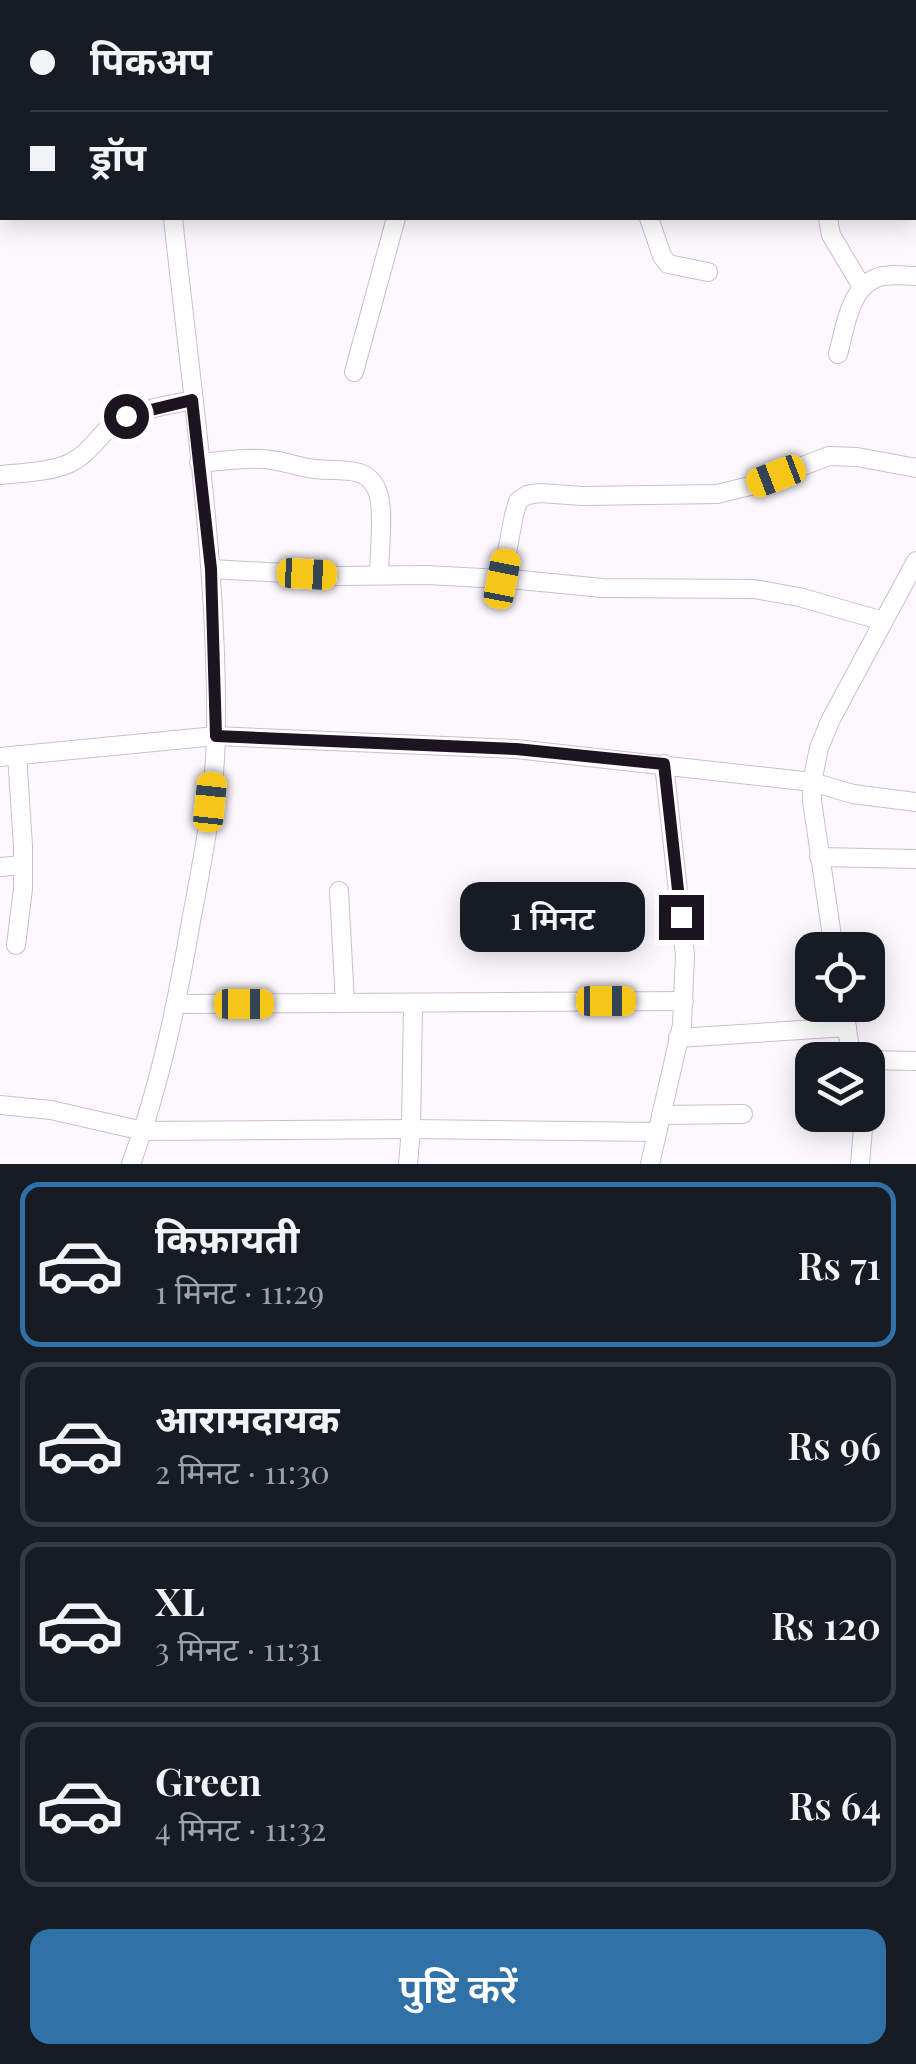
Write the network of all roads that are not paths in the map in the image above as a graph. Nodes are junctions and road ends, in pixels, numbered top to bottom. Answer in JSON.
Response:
{"nodes":[{"id":1,"x":173,"y":220,"type":"edge"},
{"id":2,"x":395,"y":220,"type":"edge"},
{"id":3,"x":650,"y":220,"type":"edge"},
{"id":4,"x":828,"y":220,"type":"edge"},
{"id":5,"x":708,"y":272,"type":"dead end"},
{"id":6,"x":916,"y":276,"type":"edge"},
{"id":7,"x":862,"y":287,"type":"junction"},
{"id":8,"x":838,"y":354,"type":"dead end"},
{"id":9,"x":354,"y":372,"type":"dead end"},
{"id":10,"x":192,"y":400,"type":"junction"},
{"id":11,"x":199,"y":463,"type":"junction"},
{"id":12,"x":916,"y":468,"type":"edge"},
{"id":13,"x":0,"y":475,"type":"edge"},
{"id":14,"x":916,"y":561,"type":"edge"},
{"id":15,"x":211,"y":569,"type":"junction"},
{"id":16,"x":379,"y":575,"type":"junction"},
{"id":17,"x":502,"y":579,"type":"junction"},
{"id":18,"x":911,"y":583,"type":"edge"},
{"id":19,"x":882,"y":621,"type":"junction"},
{"id":20,"x":216,"y":736,"type":"junction"},
{"id":21,"x":8,"y":756,"type":"edge"},
{"id":22,"x":664,"y":764,"type":"junction"},
{"id":23,"x":812,"y":782,"type":"junction"},
{"id":24,"x":916,"y":802,"type":"edge"},
{"id":25,"x":819,"y":857,"type":"junction"},
{"id":26,"x":916,"y":859,"type":"edge"},
{"id":27,"x":22,"y":865,"type":"junction"},
{"id":28,"x":0,"y":866,"type":"edge"},
{"id":29,"x":339,"y":891,"type":"dead end"},
{"id":30,"x":831,"y":932,"type":"edge"},
{"id":31,"x":16,"y":945,"type":"dead end"},
{"id":32,"x":684,"y":1001,"type":"junction"},
{"id":33,"x":413,"y":1002,"type":"junction"},
{"id":34,"x":345,"y":1003,"type":"junction"},
{"id":35,"x":176,"y":1004,"type":"junction"},
{"id":36,"x":846,"y":1022,"type":"edge"},
{"id":37,"x":847,"y":1027,"type":"junction"},
{"id":38,"x":678,"y":1038,"type":"junction"},
{"id":39,"x":849,"y":1042,"type":"edge"},
{"id":40,"x":885,"y":1060,"type":"edge"},
{"id":41,"x":916,"y":1061,"type":"edge"},
{"id":42,"x":0,"y":1104,"type":"edge"},
{"id":43,"x":743,"y":1114,"type":"dead end"},
{"id":44,"x":659,"y":1124,"type":"junction"},
{"id":45,"x":143,"y":1130,"type":"junction"},
{"id":46,"x":411,"y":1130,"type":"junction"},
{"id":47,"x":863,"y":1132,"type":"edge"},
{"id":48,"x":131,"y":1164,"type":"edge"},
{"id":49,"x":408,"y":1164,"type":"edge"},
{"id":50,"x":650,"y":1164,"type":"edge"},
{"id":51,"x":860,"y":1164,"type":"edge"}],
"edges":[{"from":1,"to":10,"type":"street"},
{"from":2,"to":9,"type":"street"},
{"from":3,"to":5,"type":"street"},
{"from":4,"to":7,"type":"street"},
{"from":6,"to":7,"type":"street"},
{"from":7,"to":8,"type":"street"},
{"from":10,"to":11,"type":"street"},
{"from":10,"to":13,"type":"street"},
{"from":11,"to":15,"type":"street"},
{"from":11,"to":16,"type":"street"},
{"from":12,"to":17,"type":"street"},
{"from":14,"to":18,"type":"street"},
{"from":15,"to":16,"type":"street"},
{"from":15,"to":20,"type":"street"},
{"from":16,"to":17,"type":"street"},
{"from":17,"to":19,"type":"street"},
{"from":18,"to":19,"type":"street"},
{"from":19,"to":23,"type":"street"},
{"from":20,"to":21,"type":"street"},
{"from":20,"to":22,"type":"street"},
{"from":20,"to":35,"type":"street"},
{"from":21,"to":27,"type":"street"},
{"from":22,"to":23,"type":"street"},
{"from":22,"to":32,"type":"street"},
{"from":23,"to":24,"type":"street"},
{"from":23,"to":25,"type":"street"},
{"from":25,"to":26,"type":"street"},
{"from":25,"to":30,"type":"street"},
{"from":27,"to":28,"type":"street"},
{"from":27,"to":31,"type":"street"},
{"from":29,"to":34,"type":"street"},
{"from":32,"to":33,"type":"street"},
{"from":32,"to":38,"type":"street"},
{"from":33,"to":34,"type":"street"},
{"from":33,"to":46,"type":"street"},
{"from":34,"to":35,"type":"street"},
{"from":35,"to":45,"type":"street"},
{"from":36,"to":37,"type":"street"},
{"from":37,"to":38,"type":"street"},
{"from":37,"to":39,"type":"street"},
{"from":38,"to":44,"type":"street"},
{"from":40,"to":41,"type":"street"},
{"from":42,"to":45,"type":"street"},
{"from":43,"to":44,"type":"street"},
{"from":44,"to":46,"type":"street"},
{"from":44,"to":50,"type":"street"},
{"from":45,"to":46,"type":"street"},
{"from":45,"to":48,"type":"street"},
{"from":46,"to":49,"type":"street"},
{"from":47,"to":51,"type":"street"}]}
